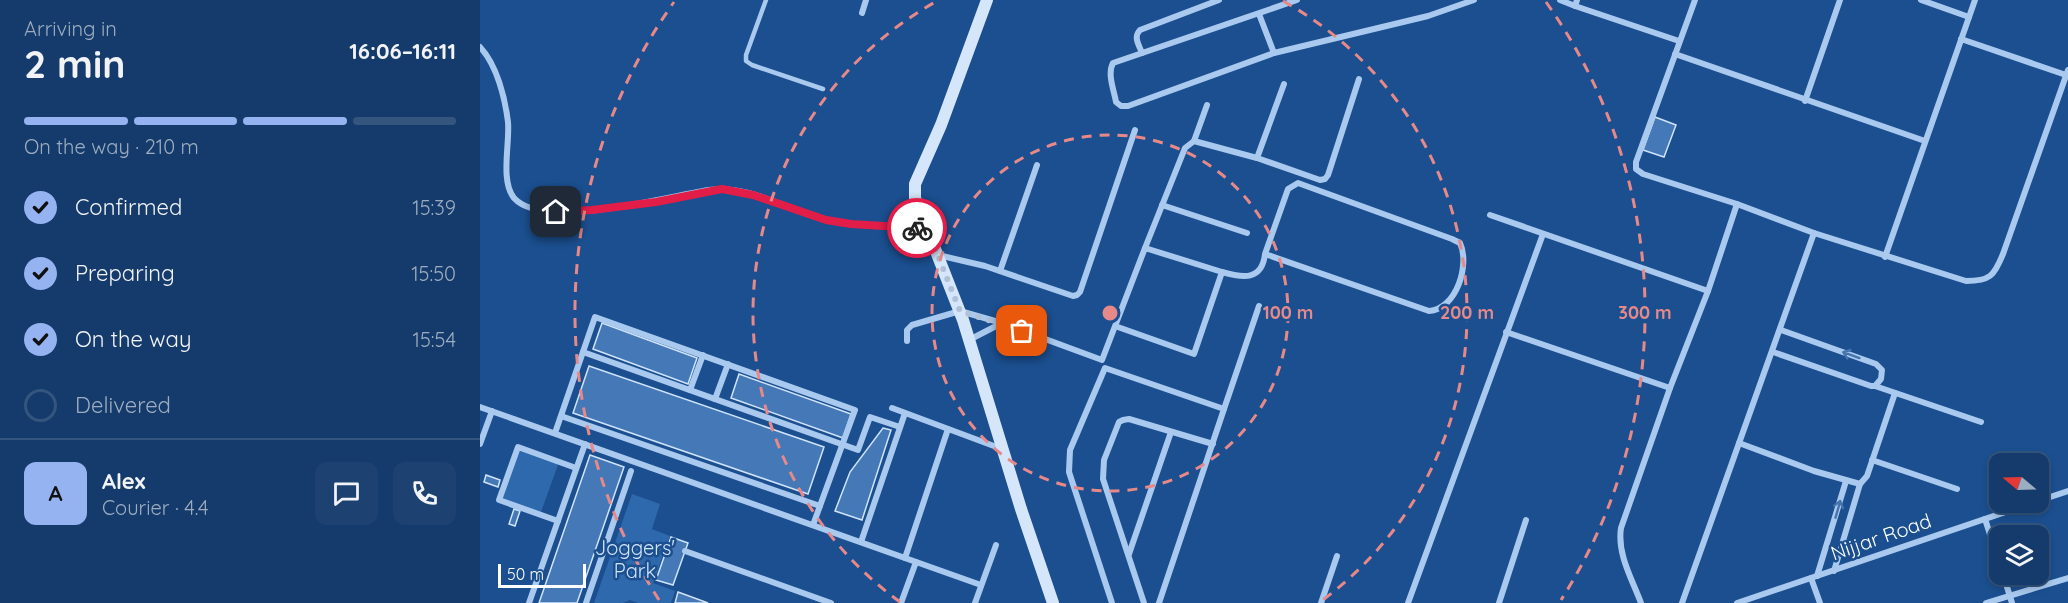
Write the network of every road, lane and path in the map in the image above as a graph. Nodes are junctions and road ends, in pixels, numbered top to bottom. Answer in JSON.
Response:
{"nodes":[{"id":1,"x":766,"y":0,"type":"edge"},
{"id":2,"x":866,"y":0,"type":"edge"},
{"id":3,"x":987,"y":0,"type":"edge"},
{"id":4,"x":1219,"y":0,"type":"edge"},
{"id":5,"x":1297,"y":0,"type":"edge"},
{"id":6,"x":1474,"y":0,"type":"edge"},
{"id":7,"x":1560,"y":0,"type":"edge"},
{"id":8,"x":1695,"y":0,"type":"edge"},
{"id":9,"x":1840,"y":0,"type":"edge"},
{"id":10,"x":1921,"y":0,"type":"edge"},
{"id":11,"x":1974,"y":0,"type":"edge"},
{"id":12,"x":1576,"y":3,"type":"edge"},
{"id":13,"x":861,"y":13,"type":"dead end"},
{"id":14,"x":1259,"y":14,"type":"junction"},
{"id":15,"x":1969,"y":17,"type":"junction"},
{"id":16,"x":1961,"y":39,"type":"junction"},
{"id":17,"x":1679,"y":41,"type":"junction"},
{"id":18,"x":480,"y":47,"type":"edge"},
{"id":19,"x":1143,"y":53,"type":"junction"},
{"id":20,"x":1274,"y":53,"type":"junction"},
{"id":21,"x":1675,"y":54,"type":"junction"},
{"id":22,"x":2067,"y":72,"type":"edge"},
{"id":23,"x":1359,"y":79,"type":"dead end"},
{"id":24,"x":1284,"y":84,"type":"dead end"},
{"id":25,"x":824,"y":89,"type":"dead end"},
{"id":26,"x":1805,"y":101,"type":"junction"},
{"id":27,"x":1207,"y":105,"type":"dead end"},
{"id":28,"x":1135,"y":130,"type":"dead end"},
{"id":29,"x":1194,"y":141,"type":"junction"},
{"id":30,"x":1925,"y":141,"type":"junction"},
{"id":31,"x":1257,"y":158,"type":"junction"},
{"id":32,"x":1037,"y":165,"type":"dead end"},
{"id":33,"x":1737,"y":204,"type":"junction"},
{"id":34,"x":1162,"y":205,"type":"junction"},
{"id":35,"x":1490,"y":215,"type":"dead end"},
{"id":36,"x":927,"y":228,"type":"junction"},
{"id":37,"x":1247,"y":233,"type":"dead end"},
{"id":38,"x":1814,"y":233,"type":"junction"},
{"id":39,"x":1543,"y":234,"type":"junction"},
{"id":40,"x":1145,"y":248,"type":"junction"},
{"id":41,"x":1265,"y":254,"type":"junction"},
{"id":42,"x":938,"y":255,"type":"junction"},
{"id":43,"x":1885,"y":257,"type":"junction"},
{"id":44,"x":1000,"y":271,"type":"junction"},
{"id":45,"x":1222,"y":272,"type":"junction"},
{"id":46,"x":1708,"y":291,"type":"junction"},
{"id":47,"x":1259,"y":306,"type":"dead end"},
{"id":48,"x":960,"y":311,"type":"junction"},
{"id":49,"x":1002,"y":323,"type":"junction"},
{"id":50,"x":1115,"y":326,"type":"junction"},
{"id":51,"x":1781,"y":330,"type":"junction"},
{"id":52,"x":1506,"y":332,"type":"junction"},
{"id":53,"x":969,"y":340,"type":"junction"},
{"id":54,"x":907,"y":341,"type":"dead end"},
{"id":55,"x":583,"y":352,"type":"junction"},
{"id":56,"x":1773,"y":352,"type":"junction"},
{"id":57,"x":703,"y":355,"type":"junction"},
{"id":58,"x":728,"y":364,"type":"junction"},
{"id":59,"x":1875,"y":386,"type":"junction"},
{"id":60,"x":1670,"y":388,"type":"junction"},
{"id":61,"x":690,"y":390,"type":"junction"},
{"id":62,"x":1895,"y":393,"type":"junction"},
{"id":63,"x":715,"y":399,"type":"junction"},
{"id":64,"x":480,"y":406,"type":"edge"},
{"id":65,"x":892,"y":408,"type":"dead end"},
{"id":66,"x":1224,"y":409,"type":"junction"},
{"id":67,"x":492,"y":411,"type":"junction"},
{"id":68,"x":905,"y":413,"type":"junction"},
{"id":69,"x":561,"y":416,"type":"junction"},
{"id":70,"x":1981,"y":422,"type":"dead end"},
{"id":71,"x":900,"y":427,"type":"junction"},
{"id":72,"x":948,"y":429,"type":"junction"},
{"id":73,"x":1171,"y":432,"type":"junction"},
{"id":74,"x":555,"y":433,"type":"junction"},
{"id":75,"x":1739,"y":443,"type":"junction"},
{"id":76,"x":480,"y":444,"type":"edge"},
{"id":77,"x":585,"y":444,"type":"junction"},
{"id":78,"x":843,"y":444,"type":"junction"},
{"id":79,"x":1213,"y":444,"type":"junction"},
{"id":80,"x":1003,"y":449,"type":"junction"},
{"id":81,"x":1872,"y":460,"type":"junction"},
{"id":82,"x":576,"y":468,"type":"junction"},
{"id":83,"x":631,"y":471,"type":"dead end"},
{"id":84,"x":1846,"y":481,"type":"junction"},
{"id":85,"x":1860,"y":484,"type":"junction"},
{"id":86,"x":1957,"y":489,"type":"dead end"},
{"id":87,"x":2068,"y":491,"type":"edge"},
{"id":88,"x":2049,"y":498,"type":"edge"},
{"id":89,"x":820,"y":506,"type":"junction"},
{"id":90,"x":2003,"y":513,"type":"edge"},
{"id":91,"x":1984,"y":519,"type":"junction"},
{"id":92,"x":1526,"y":520,"type":"dead end"},
{"id":93,"x":558,"y":521,"type":"junction"},
{"id":94,"x":813,"y":525,"type":"junction"},
{"id":95,"x":1989,"y":533,"type":"edge"},
{"id":96,"x":861,"y":542,"type":"junction"},
{"id":97,"x":996,"y":545,"type":"dead end"},
{"id":98,"x":685,"y":551,"type":"dead end"},
{"id":99,"x":1128,"y":555,"type":"junction"},
{"id":100,"x":1337,"y":556,"type":"dead end"},
{"id":101,"x":905,"y":558,"type":"junction"},
{"id":102,"x":916,"y":562,"type":"junction"},
{"id":103,"x":1834,"y":571,"type":"junction"},
{"id":104,"x":1814,"y":577,"type":"junction"},
{"id":105,"x":2068,"y":578,"type":"edge"},
{"id":106,"x":981,"y":585,"type":"junction"},
{"id":107,"x":2007,"y":585,"type":"edge"},
{"id":108,"x":1763,"y":594,"type":"junction"},
{"id":109,"x":2010,"y":595,"type":"junction"},
{"id":110,"x":530,"y":603,"type":"edge"},
{"id":111,"x":586,"y":603,"type":"edge"},
{"id":112,"x":831,"y":603,"type":"edge"},
{"id":113,"x":901,"y":603,"type":"edge"},
{"id":114,"x":975,"y":603,"type":"edge"},
{"id":115,"x":1053,"y":603,"type":"edge"},
{"id":116,"x":1112,"y":603,"type":"edge"},
{"id":117,"x":1144,"y":603,"type":"edge"},
{"id":118,"x":1159,"y":603,"type":"edge"},
{"id":119,"x":1321,"y":603,"type":"edge"},
{"id":120,"x":1408,"y":603,"type":"edge"},
{"id":121,"x":1499,"y":603,"type":"edge"},
{"id":122,"x":1641,"y":603,"type":"edge"},
{"id":123,"x":1682,"y":603,"type":"edge"},
{"id":124,"x":1737,"y":603,"type":"edge"},
{"id":125,"x":1767,"y":603,"type":"edge"},
{"id":126,"x":1820,"y":603,"type":"edge"},
{"id":127,"x":1986,"y":603,"type":"edge"},
{"id":128,"x":2012,"y":603,"type":"edge"}],
"edges":[{"from":1,"to":25,"type":"lane"},
{"from":2,"to":13,"type":"street"},
{"from":3,"to":36,"type":"street"},
{"from":4,"to":19,"type":"street"},
{"from":5,"to":14,"type":"street"},
{"from":6,"to":20,"type":"street"},
{"from":7,"to":12,"type":"street"},
{"from":8,"to":17,"type":"street"},
{"from":9,"to":26,"type":"street"},
{"from":10,"to":15,"type":"street"},
{"from":11,"to":15,"type":"street"},
{"from":12,"to":17,"type":"street"},
{"from":14,"to":19,"type":"street"},
{"from":14,"to":20,"type":"street"},
{"from":15,"to":16,"type":"street"},
{"from":16,"to":22,"type":"street"},
{"from":16,"to":30,"type":"street"},
{"from":17,"to":21,"type":"street"},
{"from":18,"to":36,"type":"street"},
{"from":19,"to":20,"type":"street"},
{"from":21,"to":26,"type":"street"},
{"from":21,"to":33,"type":"street"},
{"from":22,"to":43,"type":"street"},
{"from":23,"to":31,"type":"street"},
{"from":24,"to":31,"type":"street"},
{"from":26,"to":30,"type":"street"},
{"from":27,"to":29,"type":"street"},
{"from":28,"to":44,"type":"street"},
{"from":29,"to":31,"type":"street"},
{"from":29,"to":34,"type":"street"},
{"from":30,"to":43,"type":"street"},
{"from":32,"to":44,"type":"street"},
{"from":33,"to":38,"type":"street"},
{"from":33,"to":46,"type":"street"},
{"from":34,"to":37,"type":"street"},
{"from":34,"to":40,"type":"street"},
{"from":35,"to":39,"type":"street"},
{"from":36,"to":42,"type":"street"},
{"from":38,"to":43,"type":"street"},
{"from":38,"to":51,"type":"street"},
{"from":39,"to":46,"type":"street"},
{"from":39,"to":52,"type":"street"},
{"from":40,"to":45,"type":"street"},
{"from":40,"to":50,"type":"street"},
{"from":41,"to":41,"type":"street"},
{"from":41,"to":45,"type":"street"},
{"from":42,"to":44,"type":"street"},
{"from":42,"to":48,"type":"street"},
{"from":45,"to":50,"type":"street"},
{"from":46,"to":60,"type":"street"},
{"from":47,"to":66,"type":"street"},
{"from":48,"to":49,"type":"street"},
{"from":48,"to":53,"type":"street"},
{"from":48,"to":54,"type":"street"},
{"from":49,"to":50,"type":"street"},
{"from":49,"to":53,"type":"street"},
{"from":51,"to":56,"type":"street"},
{"from":59,"to":51,"type":"street","one_way":true},
{"from":52,"to":60,"type":"street"},
{"from":52,"to":120,"type":"street"},
{"from":53,"to":80,"type":"street"},
{"from":55,"to":57,"type":"street"},
{"from":55,"to":61,"type":"street"},
{"from":55,"to":69,"type":"street"},
{"from":56,"to":59,"type":"street"},
{"from":56,"to":75,"type":"street"},
{"from":57,"to":58,"type":"street"},
{"from":57,"to":61,"type":"street"},
{"from":58,"to":63,"type":"street"},
{"from":58,"to":78,"type":"street"},
{"from":59,"to":62,"type":"street"},
{"from":60,"to":122,"type":"street"},
{"from":61,"to":63,"type":"street"},
{"from":62,"to":70,"type":"street"},
{"from":62,"to":81,"type":"street"},
{"from":63,"to":78,"type":"street"},
{"from":64,"to":67,"type":"street"},
{"from":65,"to":68,"type":"street"},
{"from":66,"to":79,"type":"street"},
{"from":66,"to":116,"type":"street"},
{"from":67,"to":74,"type":"street"},
{"from":67,"to":76,"type":"street"},
{"from":68,"to":71,"type":"street"},
{"from":68,"to":72,"type":"street"},
{"from":69,"to":74,"type":"street"},
{"from":69,"to":89,"type":"street"},
{"from":71,"to":78,"type":"street"},
{"from":71,"to":96,"type":"street"},
{"from":72,"to":80,"type":"street"},
{"from":72,"to":101,"type":"street"},
{"from":73,"to":79,"type":"street"},
{"from":73,"to":99,"type":"street"},
{"from":73,"to":99,"type":"street"},
{"from":74,"to":77,"type":"street"},
{"from":75,"to":84,"type":"street"},
{"from":75,"to":123,"type":"street"},
{"from":77,"to":82,"type":"street"},
{"from":77,"to":94,"type":"street"},
{"from":78,"to":89,"type":"street"},
{"from":79,"to":118,"type":"street"},
{"from":80,"to":115,"type":"street"},
{"from":81,"to":85,"type":"street"},
{"from":81,"to":86,"type":"street"},
{"from":82,"to":93,"type":"street"},
{"from":82,"to":93,"type":"street"},
{"from":83,"to":111,"type":"street"},
{"from":84,"to":85,"type":"street"},
{"from":104,"to":84,"type":"street","one_way":true},
{"from":85,"to":103,"type":"street"},
{"from":87,"to":88,"type":"street","name":"Nijjar Road"},
{"from":89,"to":94,"type":"street"},
{"from":90,"to":91,"type":"street","name":"Nijjar Road"},
{"from":91,"to":95,"type":"street"},
{"from":91,"to":103,"type":"street","name":"Nijjar Road"},
{"from":92,"to":121,"type":"street"},
{"from":93,"to":110,"type":"street"},
{"from":94,"to":96,"type":"street"},
{"from":96,"to":101,"type":"street"},
{"from":97,"to":106,"type":"street"},
{"from":98,"to":112,"type":"street"},
{"from":99,"to":117,"type":"street"},
{"from":100,"to":119,"type":"street"},
{"from":101,"to":102,"type":"street"},
{"from":102,"to":106,"type":"street"},
{"from":102,"to":113,"type":"street"},
{"from":103,"to":104,"type":"street","name":"Nijjar Road"},
{"from":104,"to":108,"type":"street","name":"Nijjar Road"},
{"from":104,"to":126,"type":"street"},
{"from":105,"to":109,"type":"street"},
{"from":106,"to":114,"type":"street"},
{"from":107,"to":109,"type":"street"},
{"from":108,"to":124,"type":"street","name":"Nijjar Road"},
{"from":108,"to":125,"type":"street"},
{"from":109,"to":127,"type":"street"},
{"from":109,"to":128,"type":"street"}]}
